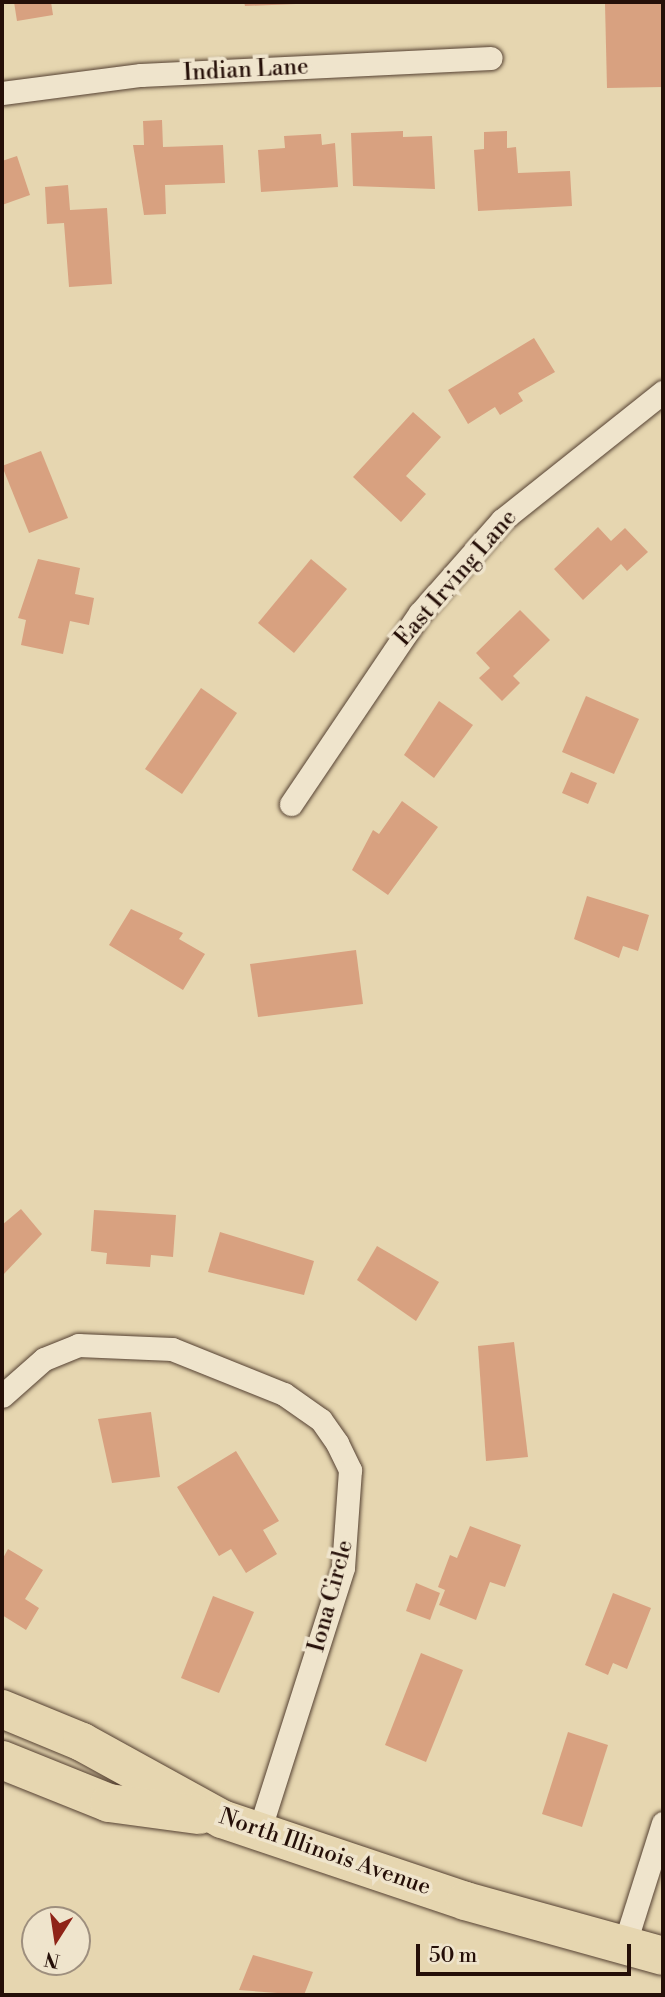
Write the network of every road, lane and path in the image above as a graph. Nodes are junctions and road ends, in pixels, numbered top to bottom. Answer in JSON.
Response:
{"nodes":[{"id":1,"x":491,"y":58,"type":"dead end"},
{"id":2,"x":2,"y":93,"type":"edge"},
{"id":3,"x":663,"y":392,"type":"edge"},
{"id":4,"x":291,"y":804,"type":"dead end"},
{"id":5,"x":2,"y":1396,"type":"edge"},
{"id":6,"x":2,"y":1709,"type":"edge"},
{"id":7,"x":2,"y":1760,"type":"edge"},
{"id":8,"x":222,"y":1819,"type":"junction"},
{"id":9,"x":663,"y":1823,"type":"edge"},
{"id":10,"x":259,"y":1831,"type":"junction"},
{"id":11,"x":624,"y":1947,"type":"junction"},
{"id":12,"x":663,"y":1956,"type":"edge"}],
"edges":[{"from":1,"to":2,"type":"street","name":"Indian Lane"},
{"from":3,"to":4,"type":"street","name":"East Irving Lane"},
{"from":5,"to":10,"type":"street","name":"Iona Circle"},
{"from":6,"to":8,"type":"highway","name":"North Illinois Avenue"},
{"from":7,"to":8,"type":"highway"},
{"from":8,"to":10,"type":"highway","name":"North Illinois Avenue"},
{"from":9,"to":11,"type":"street"},
{"from":10,"to":11,"type":"highway","name":"North Illinois Avenue"},
{"from":11,"to":12,"type":"highway","name":"North Illinois Avenue"}]}
